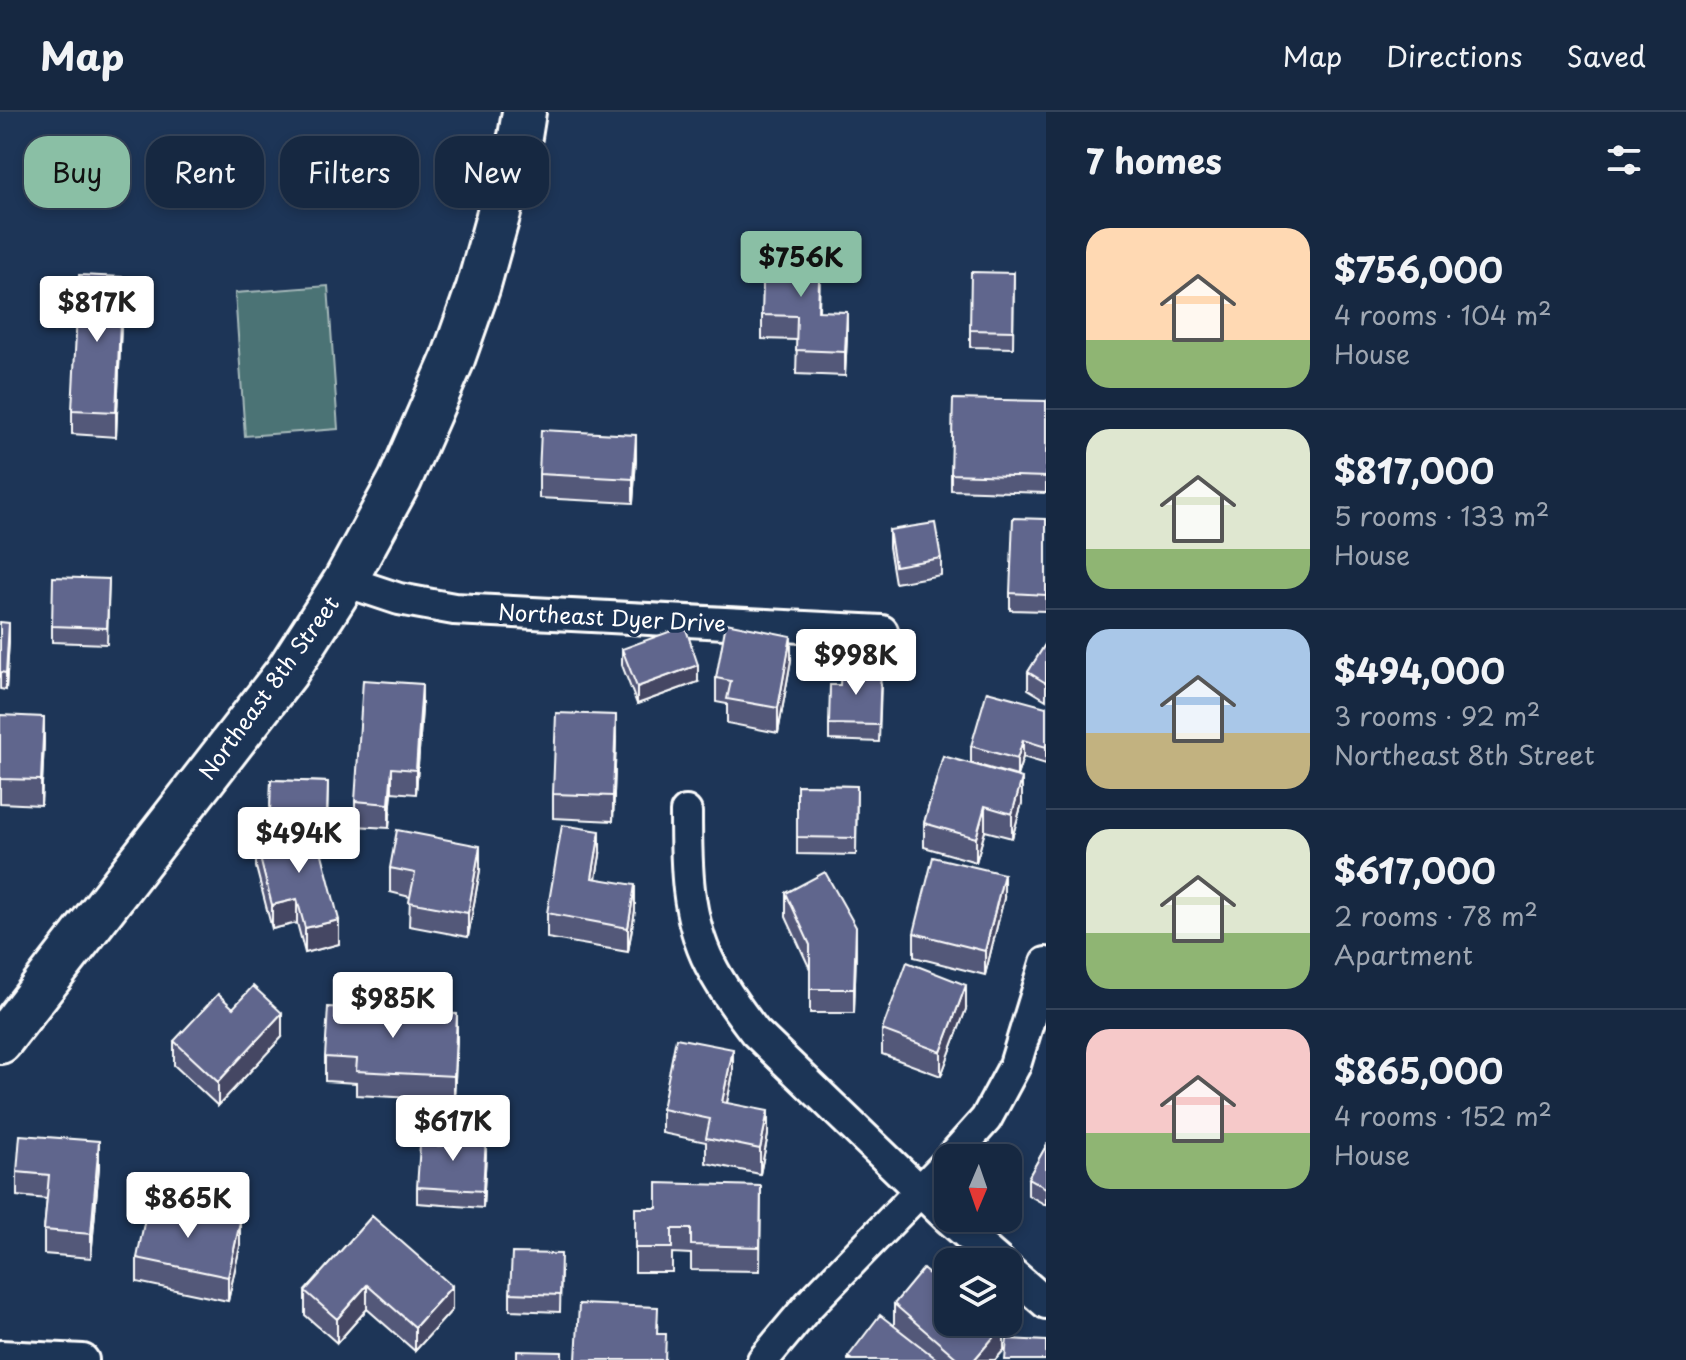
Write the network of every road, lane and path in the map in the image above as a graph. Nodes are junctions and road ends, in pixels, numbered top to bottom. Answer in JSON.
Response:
{"nodes":[{"id":1,"x":524,"y":112,"type":"edge"},
{"id":2,"x":345,"y":581,"type":"junction"},
{"id":3,"x":882,"y":631,"type":"dead end"},
{"id":4,"x":686,"y":812,"type":"dead end"},
{"id":5,"x":1046,"y":963,"type":"edge"},
{"id":6,"x":0,"y":1042,"type":"edge"},
{"id":7,"x":964,"y":1144,"type":"edge"},
{"id":8,"x":934,"y":1178,"type":"edge"},
{"id":9,"x":920,"y":1193,"type":"junction"},
{"id":10,"x":934,"y":1206,"type":"edge"},
{"id":11,"x":964,"y":1232,"type":"edge"},
{"id":12,"x":983,"y":1248,"type":"edge"},
{"id":13,"x":1022,"y":1282,"type":"edge"},
{"id":14,"x":1046,"y":1303,"type":"edge"},
{"id":15,"x":0,"y":1356,"type":"edge"},
{"id":16,"x":83,"y":1360,"type":"edge"},
{"id":17,"x":763,"y":1360,"type":"edge"}],
"edges":[{"from":1,"to":2,"type":"main road","name":"Northeast 8th Street"},
{"from":2,"to":3,"type":"street","name":"Northeast Dyer Drive"},
{"from":2,"to":6,"type":"main road","name":"Northeast 8th Street"},
{"from":4,"to":9,"type":"street"},
{"from":5,"to":7,"type":"street"},
{"from":8,"to":9,"type":"street"},
{"from":9,"to":10,"type":"street"},
{"from":9,"to":17,"type":"street"},
{"from":11,"to":12,"type":"street"},
{"from":13,"to":14,"type":"street"},
{"from":15,"to":16,"type":"street"}]}
